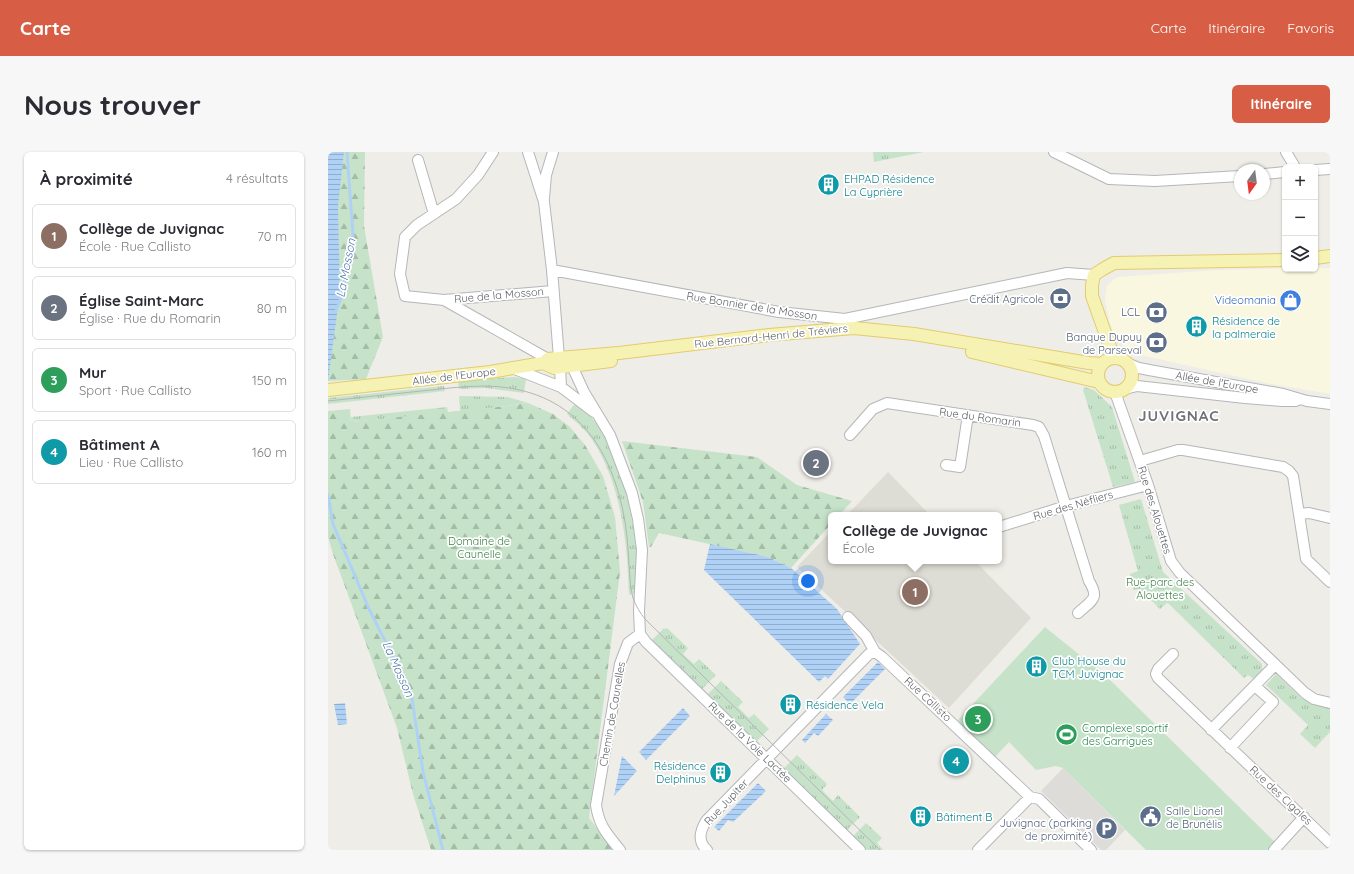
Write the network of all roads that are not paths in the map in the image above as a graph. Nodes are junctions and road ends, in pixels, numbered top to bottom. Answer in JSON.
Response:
{"nodes":[{"id":1,"x":493,"y":152,"type":"edge"},
{"id":2,"x":528,"y":152,"type":"edge"},
{"id":3,"x":553,"y":152,"type":"edge"},
{"id":4,"x":1054,"y":152,"type":"edge"},
{"id":5,"x":1286,"y":152,"type":"edge"},
{"id":6,"x":418,"y":160,"type":"dead end"},
{"id":7,"x":1293,"y":164,"type":"edge"},
{"id":8,"x":1330,"y":169,"type":"edge"},
{"id":9,"x":1318,"y":170,"type":"edge"},
{"id":10,"x":1282,"y":172,"type":"edge"},
{"id":11,"x":1270,"y":173,"type":"edge"},
{"id":12,"x":1234,"y":176,"type":"edge"},
{"id":13,"x":544,"y":202,"type":"junction"},
{"id":14,"x":434,"y":214,"type":"junction"},
{"id":15,"x":1330,"y":256,"type":"edge"},
{"id":16,"x":1318,"y":258,"type":"edge"},
{"id":17,"x":1282,"y":260,"type":"edge"},
{"id":18,"x":552,"y":270,"type":"junction"},
{"id":19,"x":1094,"y":275,"type":"junction"},
{"id":20,"x":553,"y":291,"type":"junction"},
{"id":21,"x":444,"y":300,"type":"junction"},
{"id":22,"x":1114,"y":358,"type":"junction"},
{"id":23,"x":556,"y":363,"type":"junction"},
{"id":24,"x":1127,"y":363,"type":"junction"},
{"id":25,"x":1102,"y":364,"type":"junction"},
{"id":26,"x":512,"y":368,"type":"junction"},
{"id":27,"x":1099,"y":382,"type":"junction"},
{"id":28,"x":561,"y":387,"type":"junction"},
{"id":29,"x":328,"y":390,"type":"edge"},
{"id":30,"x":1120,"y":390,"type":"junction"},
{"id":31,"x":1307,"y":401,"type":"junction"},
{"id":32,"x":1330,"y":404,"type":"edge"},
{"id":33,"x":968,"y":415,"type":"junction"},
{"id":34,"x":600,"y":417,"type":"junction"},
{"id":35,"x":850,"y":435,"type":"dead end"},
{"id":36,"x":1140,"y":461,"type":"junction"},
{"id":37,"x":946,"y":465,"type":"dead end"},
{"id":38,"x":1148,"y":485,"type":"junction"},
{"id":39,"x":1066,"y":506,"type":"junction"},
{"id":40,"x":1300,"y":514,"type":"junction"},
{"id":41,"x":1330,"y":518,"type":"edge"},
{"id":42,"x":1002,"y":526,"type":"edge"},
{"id":43,"x":1330,"y":582,"type":"edge"},
{"id":44,"x":1078,"y":613,"type":"dead end"},
{"id":45,"x":848,"y":617,"type":"dead end"},
{"id":46,"x":640,"y":634,"type":"junction"},
{"id":47,"x":874,"y":652,"type":"junction"},
{"id":48,"x":1173,"y":654,"type":"dead end"},
{"id":49,"x":1275,"y":665,"type":"junction"},
{"id":50,"x":1255,"y":686,"type":"junction"},
{"id":51,"x":1330,"y":703,"type":"edge"},
{"id":52,"x":1212,"y":730,"type":"junction"},
{"id":53,"x":1230,"y":748,"type":"junction"},
{"id":54,"x":767,"y":758,"type":"junction"},
{"id":55,"x":1030,"y":796,"type":"junction"},
{"id":56,"x":1304,"y":817,"type":"junction"},
{"id":57,"x":1330,"y":843,"type":"edge"},
{"id":58,"x":620,"y":850,"type":"edge"},
{"id":59,"x":706,"y":850,"type":"edge"},
{"id":60,"x":860,"y":850,"type":"edge"},
{"id":61,"x":978,"y":850,"type":"edge"},
{"id":62,"x":1091,"y":850,"type":"edge"},
{"id":63,"x":1274,"y":850,"type":"edge"}],
"edges":[{"from":1,"to":14,"type":"street"},
{"from":2,"to":13,"type":"street"},
{"from":3,"to":13,"type":"street"},
{"from":4,"to":12,"type":"street"},
{"from":5,"to":7,"type":"street"},
{"from":6,"to":14,"type":"street"},
{"from":8,"to":9,"type":"street"},
{"from":10,"to":11,"type":"street"},
{"from":13,"to":18,"type":"street"},
{"from":14,"to":21,"type":"street"},
{"from":15,"to":16,"type":"main road"},
{"from":17,"to":19,"type":"main road"},
{"from":18,"to":19,"type":"street","name":"Rue Bonnier de la Mosson"},
{"from":18,"to":20,"type":"street"},
{"from":19,"to":22,"type":"main road"},
{"from":20,"to":21,"type":"street","name":"Rue de la Mosson"},
{"from":20,"to":23,"type":"street"},
{"from":21,"to":23,"type":"street"},
{"from":22,"to":24,"type":"main road"},
{"from":22,"to":25,"type":"main road"},
{"from":23,"to":25,"type":"main road","name":"Rue Bernard-Henri de Tréviers"},
{"from":23,"to":26,"type":"main road","name":"Allée de l'Europe"},
{"from":23,"to":27,"type":"main road","name":"Rue Bernard-Henri de Tréviers"},
{"from":23,"to":28,"type":"street"},
{"from":23,"to":34,"type":"street"},
{"from":24,"to":30,"type":"main road"},
{"from":24,"to":31,"type":"street","name":"Allée de l'Europe"},
{"from":25,"to":27,"type":"main road"},
{"from":26,"to":28,"type":"street"},
{"from":26,"to":29,"type":"main road","name":"Allée de l'Europe"},
{"from":27,"to":30,"type":"main road"},
{"from":28,"to":34,"type":"street"},
{"from":30,"to":31,"type":"street","name":"Allée de l'Europe"},
{"from":30,"to":36,"type":"street","name":"Rue des Alouettes"},
{"from":31,"to":32,"type":"street","name":"Allée de l'Europe"},
{"from":33,"to":35,"type":"street","name":"Rue du Romarin"},
{"from":33,"to":37,"type":"street"},
{"from":33,"to":39,"type":"street","name":"Rue du Romarin"},
{"from":34,"to":46,"type":"street"},
{"from":36,"to":38,"type":"street","name":"Rue des Alouettes"},
{"from":36,"to":40,"type":"street"},
{"from":38,"to":39,"type":"street","name":"Rue des Néfliers"},
{"from":38,"to":49,"type":"street","name":"Rue des Alouettes"},
{"from":39,"to":42,"type":"street","name":"Rue des Néfliers"},
{"from":39,"to":44,"type":"street"},
{"from":40,"to":41,"type":"street"},
{"from":40,"to":43,"type":"street"},
{"from":45,"to":47,"type":"street"},
{"from":46,"to":54,"type":"street","name":"Rue de la Voie Lactée"},
{"from":46,"to":58,"type":"street","name":"Chemin de Caunelles"},
{"from":47,"to":54,"type":"street"},
{"from":47,"to":55,"type":"street","name":"Rue Callisto"},
{"from":48,"to":52,"type":"street","name":"Rue des Cigales"},
{"from":49,"to":50,"type":"street"},
{"from":49,"to":51,"type":"street","name":"Rue des Alouettes"},
{"from":50,"to":52,"type":"street"},
{"from":50,"to":53,"type":"street"},
{"from":52,"to":53,"type":"street","name":"Rue des Cigales"},
{"from":53,"to":56,"type":"street","name":"Rue des Cigales"},
{"from":54,"to":59,"type":"street","name":"Rue Jupiter"},
{"from":54,"to":60,"type":"street","name":"Rue de la Voie Lactée"},
{"from":55,"to":61,"type":"street"},
{"from":55,"to":62,"type":"street","name":"Rue Callisto"},
{"from":56,"to":57,"type":"street","name":"Rue des Cigales"},
{"from":56,"to":63,"type":"street"}]}
